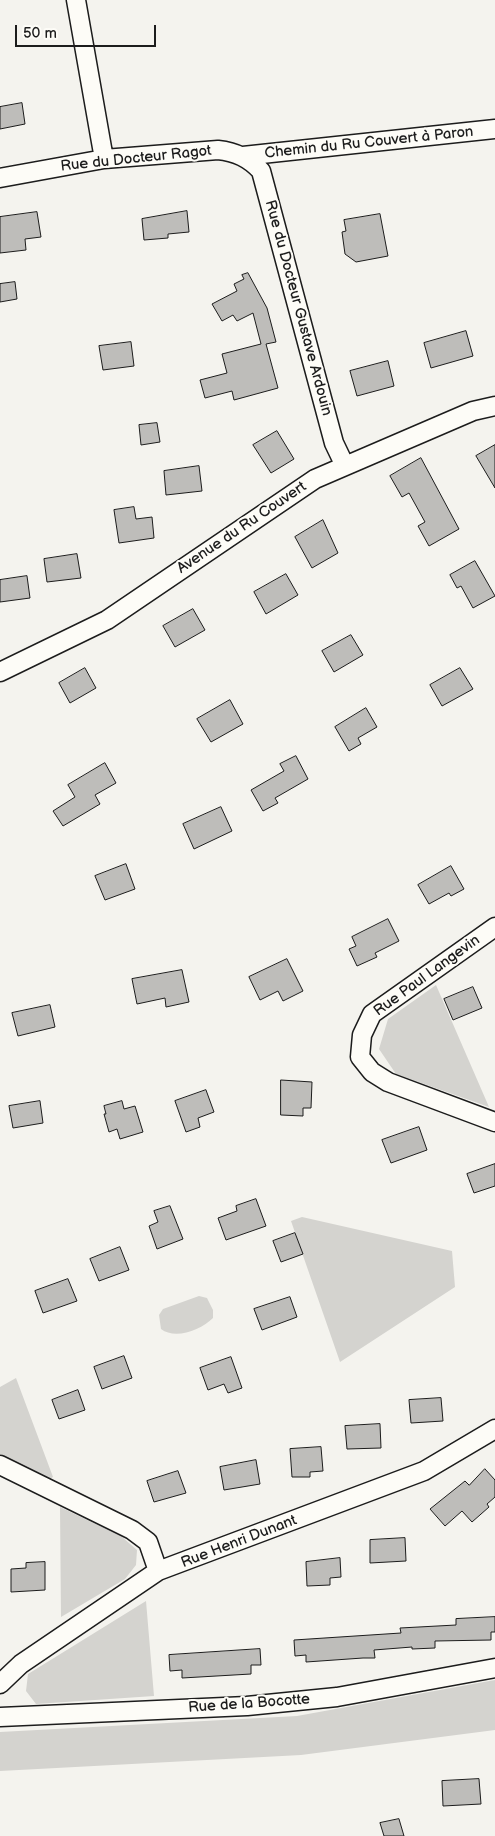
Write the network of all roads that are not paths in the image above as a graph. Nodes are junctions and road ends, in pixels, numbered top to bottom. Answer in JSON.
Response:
{"nodes":[{"id":1,"x":76,"y":0,"type":"edge"},
{"id":2,"x":495,"y":129,"type":"edge"},
{"id":3,"x":242,"y":156,"type":"junction"},
{"id":4,"x":104,"y":159,"type":"junction"},
{"id":5,"x":0,"y":178,"type":"edge"},
{"id":6,"x":495,"y":406,"type":"edge"},
{"id":7,"x":345,"y":466,"type":"junction"},
{"id":8,"x":0,"y":672,"type":"edge"},
{"id":9,"x":495,"y":926,"type":"edge"},
{"id":10,"x":495,"y":1122,"type":"edge"},
{"id":11,"x":495,"y":1429,"type":"edge"},
{"id":12,"x":0,"y":1465,"type":"edge"},
{"id":13,"x":158,"y":1571,"type":"junction"},
{"id":14,"x":495,"y":1668,"type":"edge"},
{"id":15,"x":0,"y":1684,"type":"edge"},
{"id":16,"x":0,"y":1718,"type":"edge"}],
"edges":[{"from":1,"to":4,"type":"street"},
{"from":2,"to":3,"type":"street","name":"Chemin du Ru Couvert à Paron"},
{"from":3,"to":4,"type":"street","name":"Rue du Docteur Ragot"},
{"from":3,"to":7,"type":"street","name":"Rue du Docteur Gustave Ardouin"},
{"from":4,"to":5,"type":"street","name":"Rue du Docteur Ragot"},
{"from":6,"to":7,"type":"street","name":"Avenue du Ru Couvert"},
{"from":7,"to":8,"type":"street","name":"Avenue du Ru Couvert"},
{"from":9,"to":10,"type":"street","name":"Rue Paul Langevin"},
{"from":11,"to":13,"type":"street","name":"Rue Henri Dunant"},
{"from":12,"to":13,"type":"street"},
{"from":13,"to":15,"type":"street","name":"Rue Henri Dunant"},
{"from":14,"to":16,"type":"street","name":"Rue de la Bocotte"}]}
